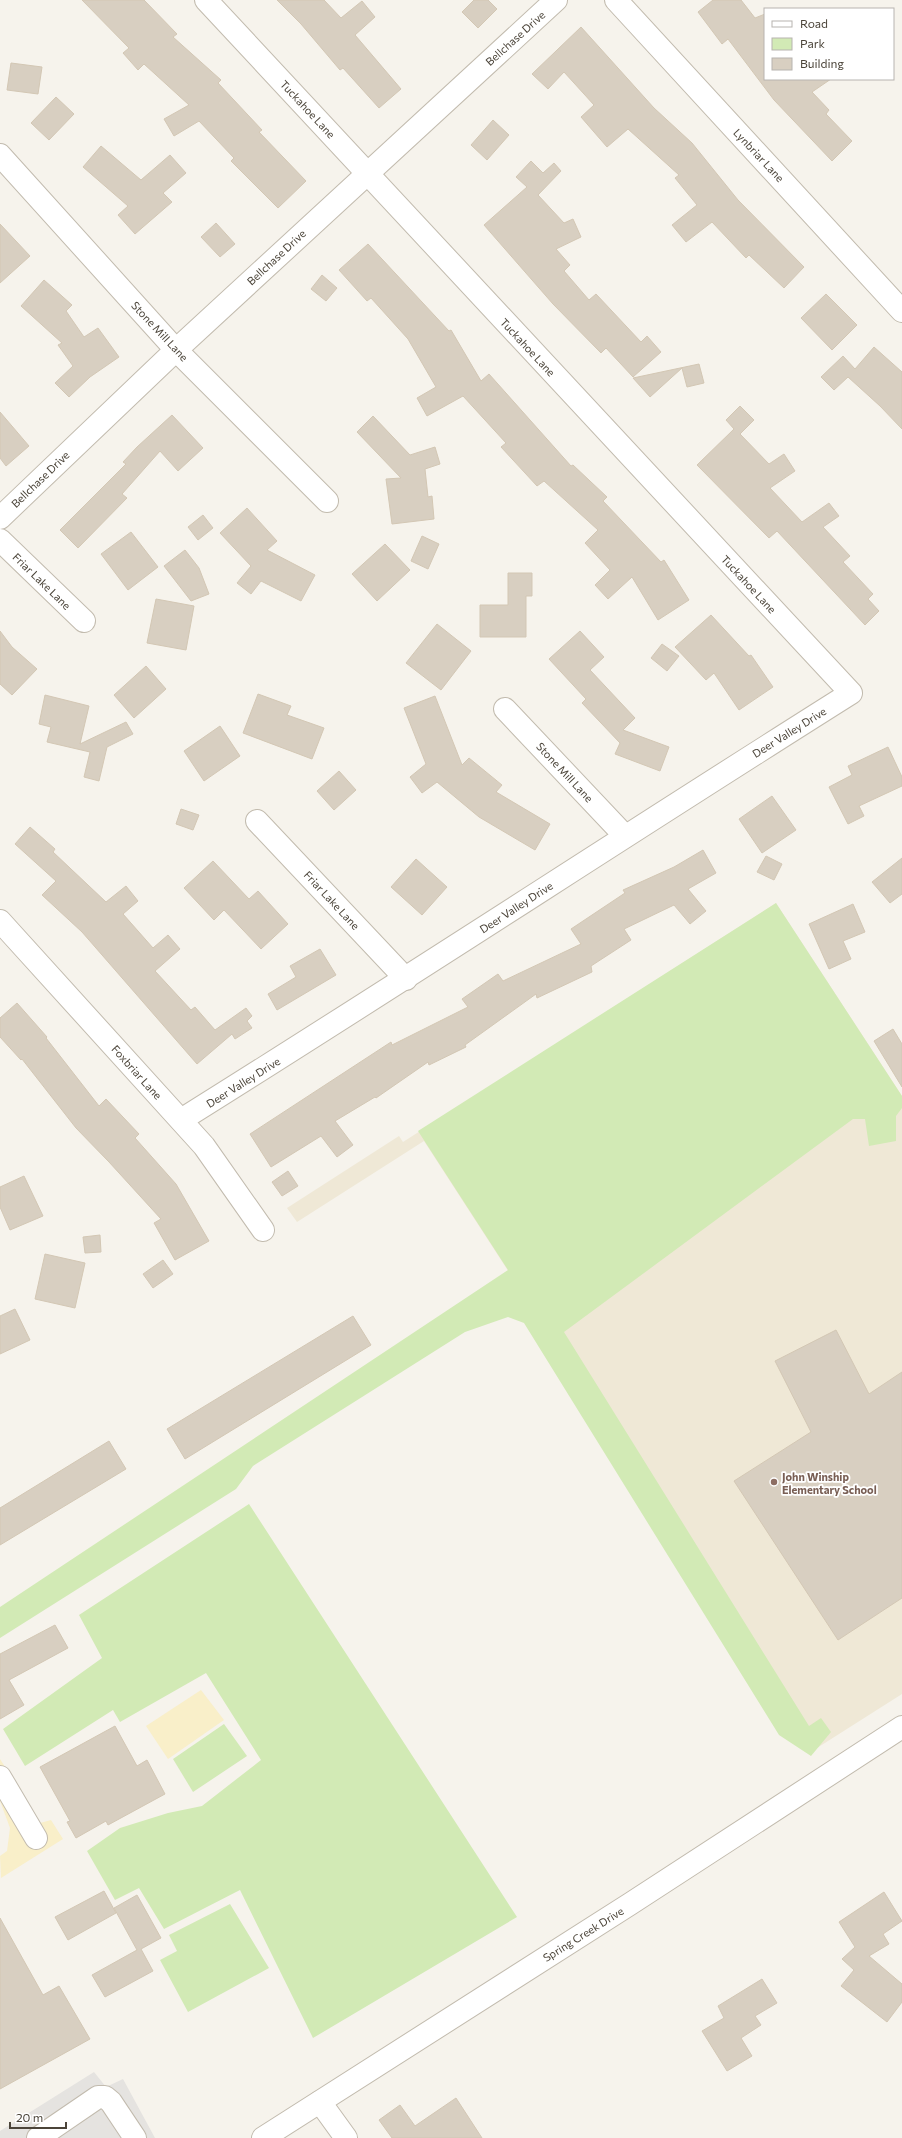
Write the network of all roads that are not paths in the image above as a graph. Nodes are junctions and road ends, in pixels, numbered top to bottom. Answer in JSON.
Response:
{"nodes":[{"id":1,"x":206,"y":0,"type":"edge"},
{"id":2,"x":556,"y":0,"type":"edge"},
{"id":3,"x":616,"y":0,"type":"edge"},
{"id":4,"x":0,"y":155,"type":"edge"},
{"id":5,"x":367,"y":172,"type":"junction"},
{"id":6,"x":902,"y":311,"type":"edge"},
{"id":7,"x":176,"y":350,"type":"junction"},
{"id":8,"x":327,"y":501,"type":"dead end"},
{"id":9,"x":0,"y":518,"type":"edge"},
{"id":10,"x":0,"y":540,"type":"edge"},
{"id":11,"x":84,"y":621,"type":"dead end"},
{"id":12,"x":851,"y":693,"type":"joint"},
{"id":13,"x":505,"y":709,"type":"dead end"},
{"id":14,"x":257,"y":821,"type":"dead end"},
{"id":15,"x":625,"y":836,"type":"junction"},
{"id":16,"x":0,"y":922,"type":"edge"},
{"id":17,"x":406,"y":979,"type":"junction"},
{"id":18,"x":181,"y":1120,"type":"junction"},
{"id":19,"x":263,"y":1230,"type":"dead end"},
{"id":20,"x":902,"y":1727,"type":"edge"},
{"id":21,"x":0,"y":1777,"type":"edge"},
{"id":22,"x":36,"y":1838,"type":"dead end"},
{"id":23,"x":320,"y":2102,"type":"junction"},
{"id":24,"x":38,"y":2138,"type":"edge"},
{"id":25,"x":135,"y":2138,"type":"edge"},
{"id":26,"x":262,"y":2138,"type":"edge"},
{"id":27,"x":346,"y":2138,"type":"edge"}],
"edges":[{"from":1,"to":5,"type":"street","name":"Tuckahoe Lane"},
{"from":2,"to":5,"type":"street","name":"Bellchase Drive"},
{"from":3,"to":6,"type":"street","name":"Lynbriar Lane"},
{"from":4,"to":7,"type":"street","name":"Stone Mill Lane"},
{"from":5,"to":7,"type":"street","name":"Bellchase Drive"},
{"from":5,"to":12,"type":"street","name":"Tuckahoe Lane"},
{"from":7,"to":8,"type":"street","name":"Stone Mill Lane"},
{"from":7,"to":9,"type":"street","name":"Bellchase Drive"},
{"from":10,"to":11,"type":"street","name":"Friar Lake Lane"},
{"from":12,"to":15,"type":"street","name":"Deer Valley Drive"},
{"from":13,"to":15,"type":"street","name":"Stone Mill Lane"},
{"from":14,"to":17,"type":"street","name":"Friar Lake Lane"},
{"from":15,"to":17,"type":"street","name":"Deer Valley Drive"},
{"from":16,"to":18,"type":"street","name":"Foxbriar Lane"},
{"from":17,"to":18,"type":"street","name":"Deer Valley Drive"},
{"from":18,"to":19,"type":"street","name":"Foxbriar Lane"},
{"from":20,"to":23,"type":"street","name":"Spring Creek Drive"},
{"from":21,"to":22,"type":"street"},
{"from":23,"to":26,"type":"street","name":"Spring Creek Drive"},
{"from":23,"to":27,"type":"street"},
{"from":24,"to":25,"type":"street"}]}
